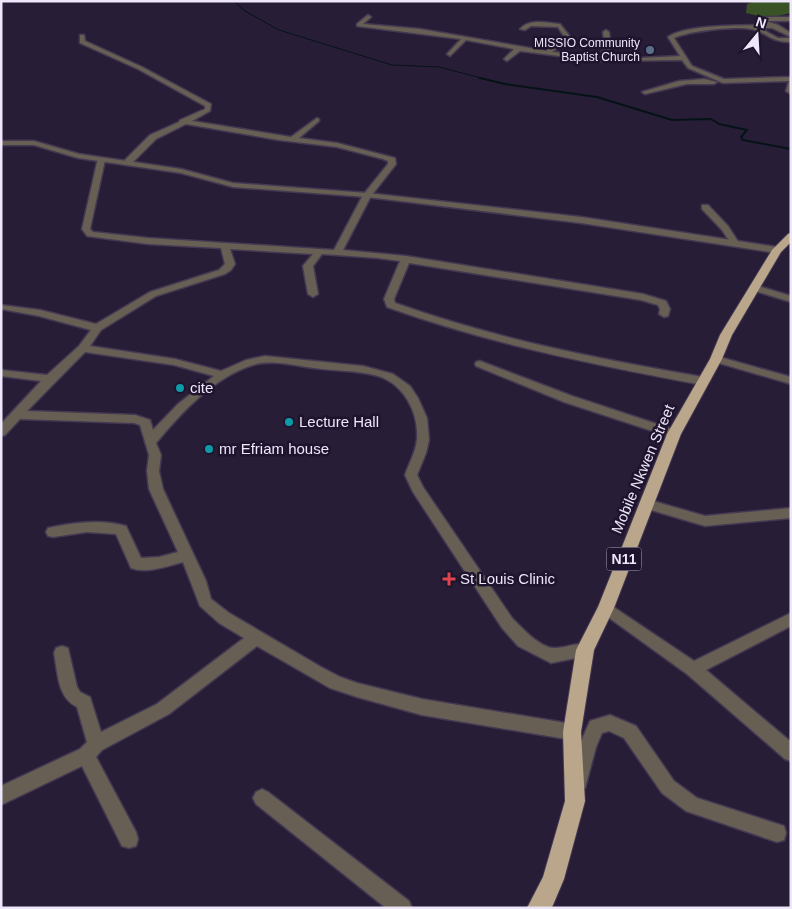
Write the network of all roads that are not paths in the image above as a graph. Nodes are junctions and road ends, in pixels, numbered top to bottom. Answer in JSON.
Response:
{"nodes":[{"id":1,"x":368,"y":17,"type":"dead end"},
{"id":2,"x":791,"y":19,"type":"edge"},
{"id":3,"x":776,"y":26,"type":"junction"},
{"id":4,"x":755,"y":28,"type":"junction"},
{"id":5,"x":523,"y":29,"type":"dead end"},
{"id":6,"x":606,"y":32,"type":"dead end"},
{"id":7,"x":791,"y":35,"type":"edge"},
{"id":8,"x":82,"y":36,"type":"dead end"},
{"id":9,"x":465,"y":38,"type":"junction"},
{"id":10,"x":791,"y":40,"type":"edge"},
{"id":11,"x":518,"y":49,"type":"junction"},
{"id":12,"x":549,"y":53,"type":"junction"},
{"id":13,"x":450,"y":54,"type":"dead end"},
{"id":14,"x":684,"y":58,"type":"junction"},
{"id":15,"x":599,"y":59,"type":"junction"},
{"id":16,"x":507,"y":60,"type":"dead end"},
{"id":17,"x":723,"y":81,"type":"junction"},
{"id":18,"x":791,"y":81,"type":"edge"},
{"id":19,"x":646,"y":92,"type":"dead end"},
{"id":20,"x":791,"y":92,"type":"edge"},
{"id":21,"x":317,"y":120,"type":"dead end"},
{"id":22,"x":182,"y":121,"type":"junction"},
{"id":23,"x":292,"y":140,"type":"junction"},
{"id":24,"x":1,"y":143,"type":"edge"},
{"id":25,"x":101,"y":160,"type":"junction"},
{"id":26,"x":128,"y":162,"type":"junction"},
{"id":27,"x":367,"y":195,"type":"junction"},
{"id":28,"x":705,"y":207,"type":"dead end"},
{"id":29,"x":791,"y":236,"type":"edge"},
{"id":30,"x":736,"y":243,"type":"junction"},
{"id":31,"x":225,"y":246,"type":"junction"},
{"id":32,"x":778,"y":250,"type":"junction"},
{"id":33,"x":320,"y":251,"type":"junction"},
{"id":34,"x":337,"y":252,"type":"junction"},
{"id":35,"x":406,"y":259,"type":"junction"},
{"id":36,"x":755,"y":288,"type":"junction"},
{"id":37,"x":313,"y":294,"type":"dead end"},
{"id":38,"x":791,"y":299,"type":"edge"},
{"id":39,"x":4,"y":307,"type":"dead end"},
{"id":40,"x":664,"y":314,"type":"dead end"},
{"id":41,"x":97,"y":328,"type":"junction"},
{"id":42,"x":83,"y":348,"type":"junction"},
{"id":43,"x":716,"y":359,"type":"junction"},
{"id":44,"x":480,"y":364,"type":"dead end"},
{"id":45,"x":1,"y":373,"type":"edge"},
{"id":46,"x":223,"y":374,"type":"junction"},
{"id":47,"x":50,"y":379,"type":"junction"},
{"id":48,"x":703,"y":381,"type":"junction"},
{"id":49,"x":791,"y":381,"type":"edge"},
{"id":50,"x":17,"y":415,"type":"junction"},
{"id":51,"x":1,"y":432,"type":"edge"},
{"id":52,"x":674,"y":434,"type":"junction"},
{"id":53,"x":150,"y":442,"type":"junction"},
{"id":54,"x":646,"y":504,"type":"junction"},
{"id":55,"x":791,"y":513,"type":"edge"},
{"id":56,"x":53,"y":532,"type":"dead end"},
{"id":57,"x":187,"y":555,"type":"junction"},
{"id":58,"x":606,"y":608,"type":"junction"},
{"id":59,"x":791,"y":620,"type":"edge"},
{"id":60,"x":256,"y":638,"type":"junction"},
{"id":61,"x":586,"y":650,"type":"junction"},
{"id":62,"x":62,"y":653,"type":"dead end"},
{"id":63,"x":693,"y":669,"type":"junction"},
{"id":64,"x":572,"y":732,"type":"junction"},
{"id":65,"x":91,"y":750,"type":"junction"},
{"id":66,"x":791,"y":753,"type":"edge"},
{"id":67,"x":1,"y":796,"type":"edge"},
{"id":68,"x":262,"y":798,"type":"dead end"},
{"id":69,"x":575,"y":801,"type":"junction"},
{"id":70,"x":777,"y":833,"type":"dead end"},
{"id":71,"x":129,"y":839,"type":"dead end"},
{"id":72,"x":543,"y":904,"type":"edge"},
{"id":73,"x":402,"y":908,"type":"edge"}],
"edges":[{"from":1,"to":9,"type":"street"},
{"from":2,"to":3,"type":"street"},
{"from":3,"to":4,"type":"street"},
{"from":3,"to":7,"type":"street"},
{"from":4,"to":10,"type":"street"},
{"from":4,"to":14,"type":"street"},
{"from":5,"to":12,"type":"street"},
{"from":6,"to":15,"type":"street"},
{"from":8,"to":22,"type":"street"},
{"from":9,"to":11,"type":"street"},
{"from":9,"to":13,"type":"street"},
{"from":11,"to":12,"type":"street"},
{"from":11,"to":16,"type":"street"},
{"from":12,"to":15,"type":"street"},
{"from":14,"to":15,"type":"street"},
{"from":14,"to":17,"type":"street"},
{"from":17,"to":18,"type":"street"},
{"from":17,"to":19,"type":"street"},
{"from":18,"to":20,"type":"street"},
{"from":21,"to":23,"type":"street"},
{"from":22,"to":23,"type":"street"},
{"from":22,"to":26,"type":"street"},
{"from":23,"to":27,"type":"street"},
{"from":24,"to":25,"type":"street"},
{"from":25,"to":26,"type":"street"},
{"from":25,"to":31,"type":"street"},
{"from":26,"to":27,"type":"street"},
{"from":27,"to":30,"type":"street"},
{"from":27,"to":34,"type":"street"},
{"from":28,"to":30,"type":"street"},
{"from":29,"to":32,"type":"highway","name":"Mobile Nkwen Street","number":"N11"},
{"from":30,"to":32,"type":"street"},
{"from":31,"to":33,"type":"street"},
{"from":31,"to":41,"type":"street"},
{"from":32,"to":36,"type":"highway","name":"Mobile Nkwen Street","number":"N11"},
{"from":33,"to":34,"type":"street"},
{"from":33,"to":37,"type":"street"},
{"from":34,"to":35,"type":"street"},
{"from":35,"to":40,"type":"street"},
{"from":35,"to":48,"type":"street"},
{"from":36,"to":38,"type":"street"},
{"from":36,"to":43,"type":"highway","name":"Mobile Nkwen Street","number":"N11"},
{"from":39,"to":41,"type":"street"},
{"from":41,"to":42,"type":"street"},
{"from":42,"to":46,"type":"street"},
{"from":42,"to":47,"type":"street"},
{"from":43,"to":48,"type":"highway","name":"Mobile Nkwen Street","number":"N11"},
{"from":43,"to":49,"type":"street"},
{"from":44,"to":52,"type":"street"},
{"from":45,"to":47,"type":"street"},
{"from":46,"to":53,"type":"street"},
{"from":46,"to":61,"type":"street"},
{"from":47,"to":50,"type":"street"},
{"from":48,"to":52,"type":"highway","name":"Mobile Nkwen Street","number":"N11"},
{"from":50,"to":51,"type":"street"},
{"from":50,"to":53,"type":"street"},
{"from":52,"to":54,"type":"highway","name":"Mobile Nkwen Street","number":"N11"},
{"from":53,"to":57,"type":"street"},
{"from":54,"to":55,"type":"street"},
{"from":54,"to":58,"type":"highway","name":"Mobile Nkwen Street","number":"N11"},
{"from":56,"to":57,"type":"street"},
{"from":57,"to":60,"type":"street"},
{"from":58,"to":61,"type":"highway","name":"Mobile Nkwen Street","number":"N11"},
{"from":58,"to":63,"type":"street"},
{"from":59,"to":63,"type":"street"},
{"from":60,"to":64,"type":"street"},
{"from":60,"to":65,"type":"street"},
{"from":61,"to":64,"type":"highway","name":"Mobile Nkwen Street","number":"N11"},
{"from":62,"to":65,"type":"street"},
{"from":63,"to":66,"type":"street"},
{"from":64,"to":69,"type":"highway","name":"Mobile Nkwen Street","number":"N11"},
{"from":65,"to":67,"type":"street"},
{"from":65,"to":71,"type":"street"},
{"from":68,"to":73,"type":"street"},
{"from":69,"to":70,"type":"street"},
{"from":69,"to":72,"type":"highway","name":"Mobile Nkwen Street","number":"N11"}]}
